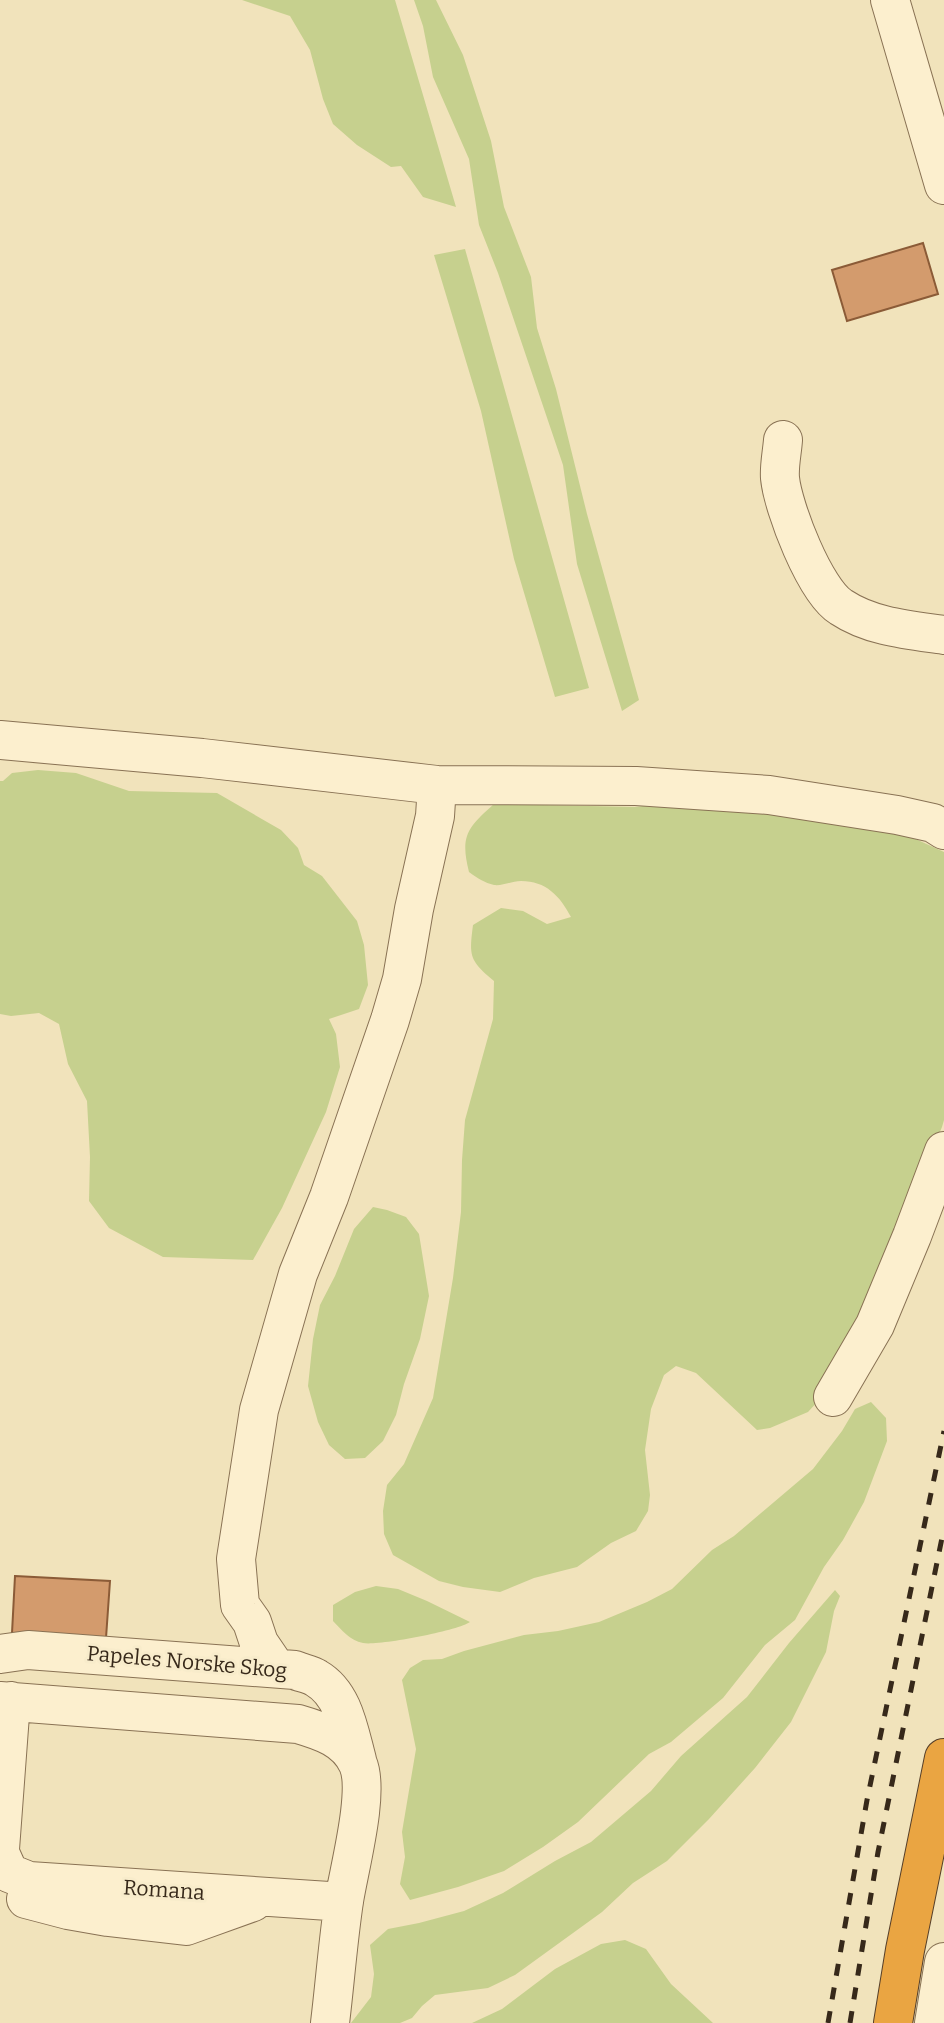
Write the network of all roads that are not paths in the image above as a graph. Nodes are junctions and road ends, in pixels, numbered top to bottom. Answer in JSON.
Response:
{"nodes":[{"id":1,"x":890,"y":0,"type":"edge"},
{"id":2,"x":944,"y":185,"type":"edge"},
{"id":3,"x":783,"y":440,"type":"dead end"},
{"id":4,"x":944,"y":635,"type":"edge"},
{"id":5,"x":0,"y":740,"type":"edge"},
{"id":6,"x":437,"y":785,"type":"junction"},
{"id":7,"x":944,"y":830,"type":"edge"},
{"id":8,"x":944,"y":1151,"type":"edge"},
{"id":9,"x":833,"y":1397,"type":"dead end"},
{"id":10,"x":0,"y":1654,"type":"edge"},
{"id":11,"x":276,"y":1668,"type":"junction"},
{"id":12,"x":5,"y":1701,"type":"edge"},
{"id":13,"x":944,"y":1758,"type":"edge"},
{"id":14,"x":358,"y":1765,"type":"junction"},
{"id":15,"x":0,"y":1851,"type":"edge"},
{"id":16,"x":933,"y":1873,"type":"edge"},
{"id":17,"x":0,"y":1892,"type":"edge"},
{"id":18,"x":265,"y":1897,"type":"junction"},
{"id":19,"x":344,"y":1902,"type":"junction"},
{"id":20,"x":944,"y":1962,"type":"edge"},
{"id":21,"x":330,"y":2023,"type":"edge"},
{"id":22,"x":892,"y":2023,"type":"edge"},
{"id":23,"x":934,"y":2023,"type":"edge"}],
"edges":[{"from":1,"to":2,"type":"lane"},
{"from":3,"to":4,"type":"lane"},
{"from":5,"to":6,"type":"lane"},
{"from":6,"to":7,"type":"lane"},
{"from":6,"to":11,"type":"lane"},
{"from":8,"to":9,"type":"lane"},
{"from":10,"to":11,"type":"lane","name":"Papeles Norske Skog"},
{"from":11,"to":14,"type":"lane","name":"Papeles Norske Skog"},
{"from":12,"to":14,"type":"lane"},
{"from":12,"to":15,"type":"lane","name":"Romana"},
{"from":13,"to":16,"type":"highway"},
{"from":14,"to":19,"type":"lane","name":"Papeles Norske Skog"},
{"from":15,"to":18,"type":"lane","name":"Romana"},
{"from":16,"to":22,"type":"highway"},
{"from":17,"to":18,"type":"lane"},
{"from":18,"to":19,"type":"lane","name":"Romana"},
{"from":19,"to":21,"type":"lane","name":"Papeles Norske Skog"},
{"from":20,"to":23,"type":"lane"}]}
